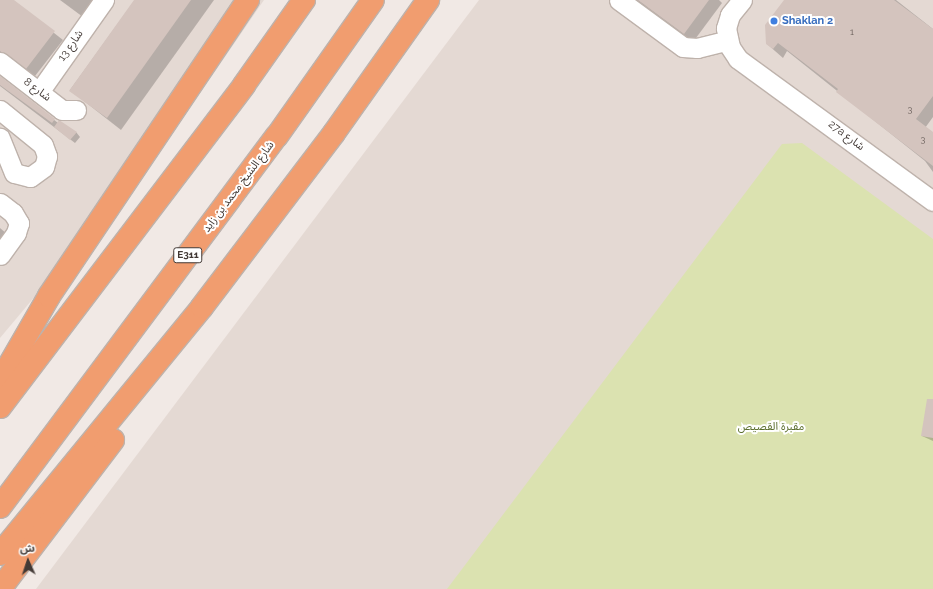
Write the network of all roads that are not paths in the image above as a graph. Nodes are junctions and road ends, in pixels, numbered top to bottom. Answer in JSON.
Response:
{"nodes":[{"id":1,"x":104,"y":0,"type":"edge"},
{"id":2,"x":248,"y":0,"type":"edge"},
{"id":3,"x":304,"y":0,"type":"edge"},
{"id":4,"x":373,"y":0,"type":"edge"},
{"id":5,"x":428,"y":0,"type":"edge"},
{"id":6,"x":619,"y":0,"type":"edge"},
{"id":7,"x":742,"y":0,"type":"edge"},
{"id":8,"x":747,"y":0,"type":"edge"},
{"id":9,"x":728,"y":40,"type":"junction"},
{"id":10,"x":0,"y":62,"type":"edge"},
{"id":11,"x":759,"y":70,"type":"junction"},
{"id":12,"x":39,"y":92,"type":"junction"},
{"id":13,"x":0,"y":110,"type":"edge"},
{"id":14,"x":76,"y":110,"type":"dead end"},
{"id":15,"x":0,"y":138,"type":"edge"},
{"id":16,"x":34,"y":138,"type":"junction"},
{"id":17,"x":6,"y":158,"type":"junction"},
{"id":18,"x":933,"y":201,"type":"edge"},
{"id":19,"x":0,"y":203,"type":"edge"},
{"id":20,"x":0,"y":255,"type":"edge"},
{"id":21,"x":202,"y":307,"type":"junction"},
{"id":22,"x":0,"y":381,"type":"edge"},
{"id":23,"x":0,"y":407,"type":"edge"},
{"id":24,"x":0,"y":507,"type":"edge"},
{"id":25,"x":0,"y":554,"type":"edge"},
{"id":26,"x":0,"y":589,"type":"edge"}],
"edges":[{"from":1,"to":12,"type":"street","name":"شارع 13"},
{"from":2,"to":22,"type":"highway"},
{"from":3,"to":23,"type":"highway"},
{"from":4,"to":24,"type":"highway","name":"شارع الشيخ محمد بن زايد","number":"E311"},
{"from":5,"to":21,"type":"highway"},
{"from":6,"to":9,"type":"street"},
{"from":7,"to":9,"type":"street","name":"27a شارع"},
{"from":8,"to":11,"type":"street","name":"27a شارع"},
{"from":9,"to":11,"type":"street","name":"27a شارع"},
{"from":10,"to":12,"type":"street","name":"شارع 8"},
{"from":11,"to":18,"type":"street","name":"27a شارع"},
{"from":12,"to":14,"type":"street","name":"شارع 8"},
{"from":13,"to":16,"type":"street"},
{"from":15,"to":17,"type":"street"},
{"from":16,"to":17,"type":"street"},
{"from":16,"to":17,"type":"street"},
{"from":19,"to":20,"type":"street"},
{"from":21,"to":25,"type":"highway"},
{"from":21,"to":26,"type":"highway"}]}
